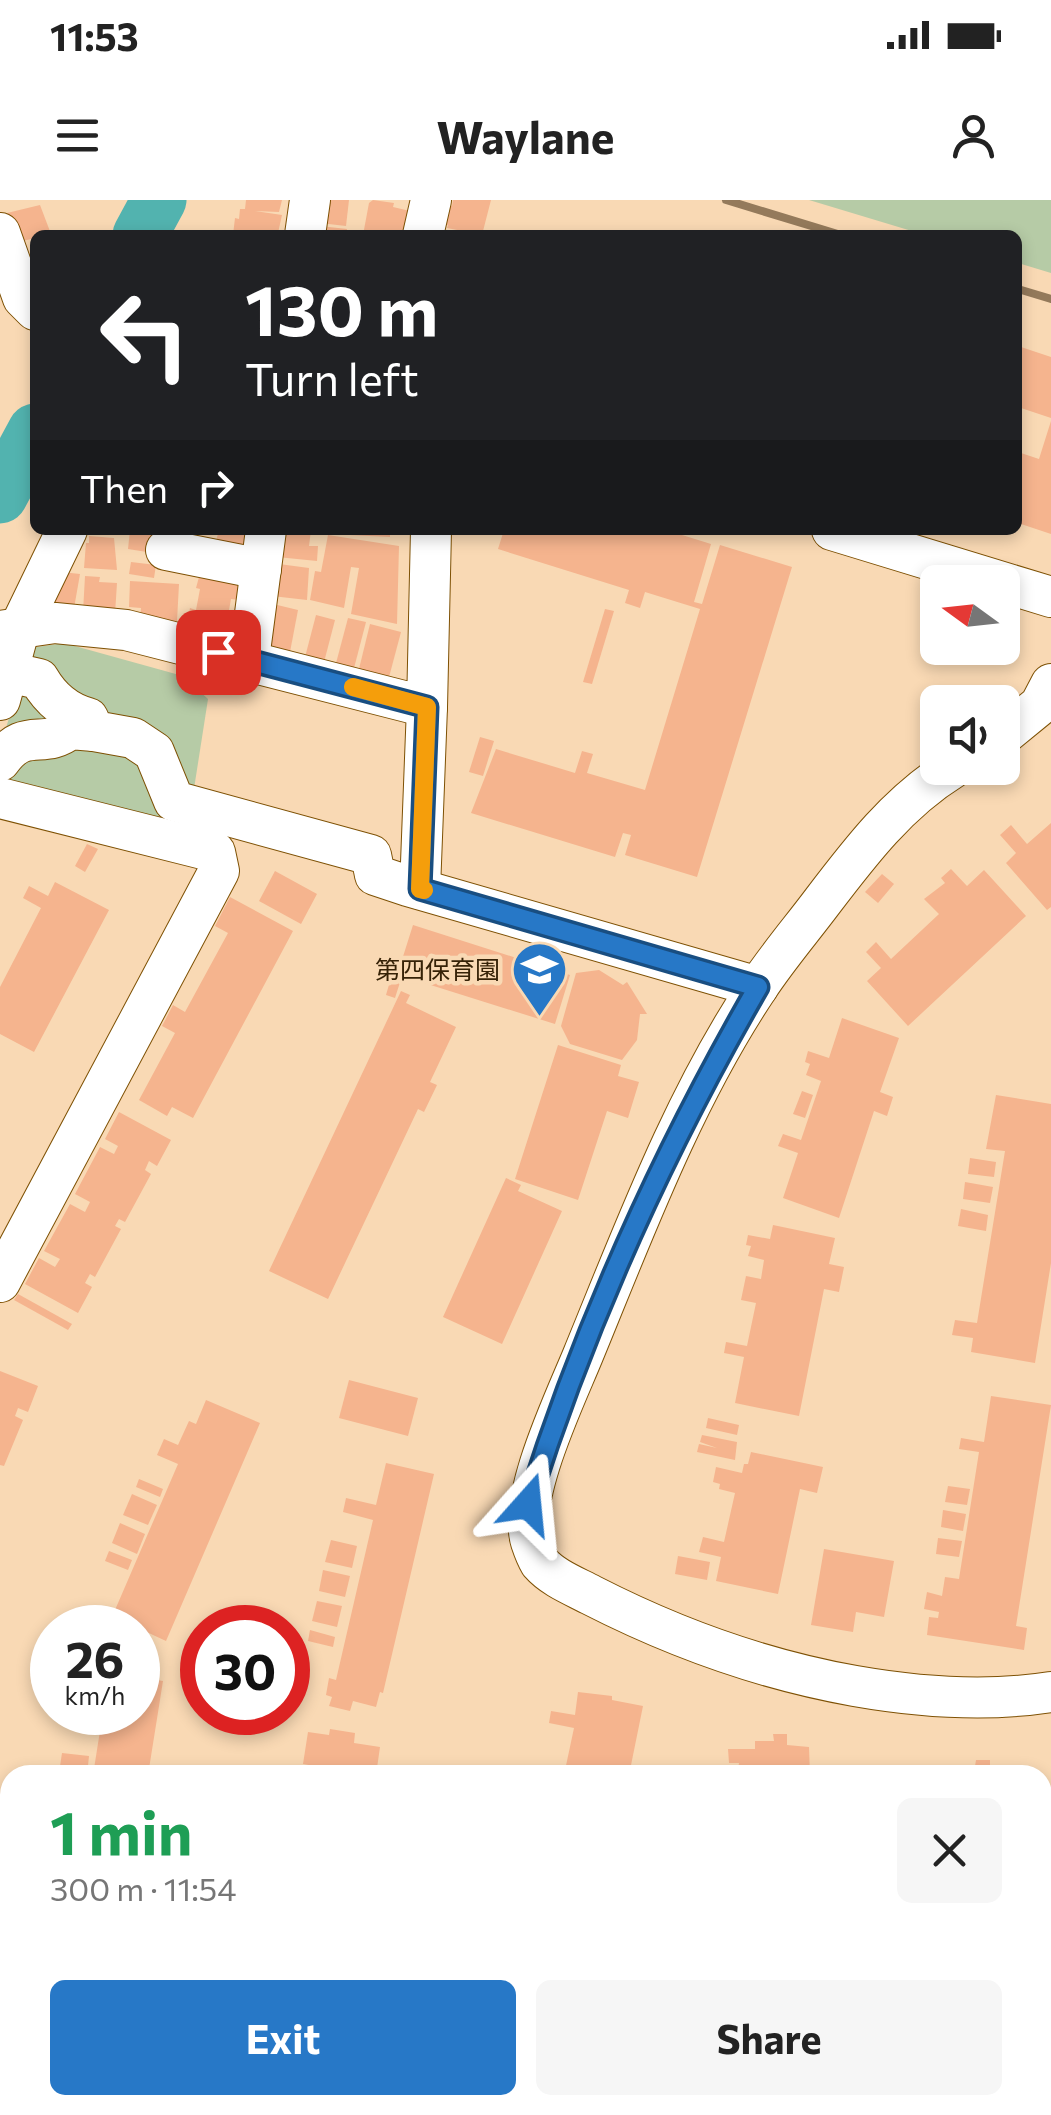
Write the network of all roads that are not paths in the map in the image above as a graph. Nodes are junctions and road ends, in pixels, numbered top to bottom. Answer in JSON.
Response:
{"nodes":[{"id":1,"x":310,"y":200,"type":"edge"},
{"id":2,"x":431,"y":200,"type":"edge"},
{"id":3,"x":307,"y":230,"type":"edge"},
{"id":4,"x":424,"y":230,"type":"edge"},
{"id":5,"x":0,"y":234,"type":"edge"},
{"id":6,"x":30,"y":305,"type":"edge"},
{"id":7,"x":64,"y":535,"type":"edge"},
{"id":8,"x":431,"y":535,"type":"edge"},
{"id":9,"x":848,"y":535,"type":"edge"},
{"id":10,"x":166,"y":550,"type":"dead end"},
{"id":11,"x":263,"y":550,"type":"edge"},
{"id":12,"x":1051,"y":597,"type":"edge"},
{"id":13,"x":10,"y":629,"type":"edge"},
{"id":14,"x":249,"y":659,"type":"junction"},
{"id":15,"x":1051,"y":684,"type":"edge"},
{"id":16,"x":4,"y":686,"type":"edge"},
{"id":17,"x":427,"y":707,"type":"junction"},
{"id":18,"x":1020,"y":722,"type":"edge"},
{"id":19,"x":94,"y":731,"type":"junction"},
{"id":20,"x":0,"y":761,"type":"edge"},
{"id":21,"x":926,"y":785,"type":"edge"},
{"id":22,"x":0,"y":798,"type":"edge"},
{"id":23,"x":420,"y":889,"type":"junction"},
{"id":24,"x":758,"y":987,"type":"junction"},
{"id":25,"x":10,"y":1239,"type":"edge"},
{"id":26,"x":0,"y":1282,"type":"edge"},
{"id":27,"x":1051,"y":1692,"type":"edge"}],
"edges":[{"from":1,"to":3,"type":"street"},
{"from":2,"to":4,"type":"street"},
{"from":5,"to":6,"type":"street"},
{"from":7,"to":13,"type":"street"},
{"from":8,"to":17,"type":"street"},
{"from":9,"to":12,"type":"street"},
{"from":10,"to":11,"type":"street"},
{"from":11,"to":14,"type":"street"},
{"from":13,"to":14,"type":"street"},
{"from":13,"to":16,"type":"street"},
{"from":14,"to":17,"type":"street"},
{"from":15,"to":18,"type":"street"},
{"from":16,"to":19,"type":"street"},
{"from":17,"to":23,"type":"street"},
{"from":19,"to":20,"type":"street"},
{"from":19,"to":23,"type":"street"},
{"from":21,"to":24,"type":"street"},
{"from":22,"to":25,"type":"street"},
{"from":23,"to":24,"type":"street"},
{"from":24,"to":27,"type":"street"},
{"from":25,"to":26,"type":"street"}]}
